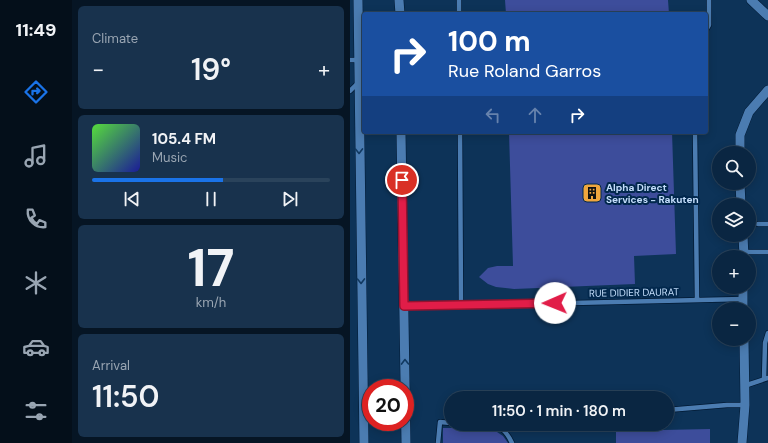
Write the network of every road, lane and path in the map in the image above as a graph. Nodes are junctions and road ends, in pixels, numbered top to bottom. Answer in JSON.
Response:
{"nodes":[{"id":1,"x":358,"y":0,"type":"edge"},
{"id":2,"x":399,"y":0,"type":"edge"},
{"id":3,"x":459,"y":0,"type":"edge"},
{"id":4,"x":709,"y":0,"type":"edge"},
{"id":5,"x":751,"y":0,"type":"edge"},
{"id":6,"x":400,"y":12,"type":"edge"},
{"id":7,"x":459,"y":12,"type":"edge"},
{"id":8,"x":768,"y":16,"type":"edge"},
{"id":9,"x":708,"y":27,"type":"edge"},
{"id":10,"x":354,"y":60,"type":"edge"},
{"id":11,"x":359,"y":81,"type":"junction"},
{"id":12,"x":768,"y":90,"type":"edge"},
{"id":13,"x":350,"y":91,"type":"edge"},
{"id":14,"x":401,"y":134,"type":"edge"},
{"id":15,"x":460,"y":134,"type":"edge"},
{"id":16,"x":695,"y":134,"type":"edge"},
{"id":17,"x":740,"y":146,"type":"edge"},
{"id":18,"x":758,"y":224,"type":"dead end"},
{"id":19,"x":768,"y":224,"type":"edge"},
{"id":20,"x":768,"y":252,"type":"edge"},
{"id":21,"x":756,"y":254,"type":"edge"},
{"id":22,"x":743,"y":294,"type":"edge"},
{"id":23,"x":743,"y":299,"type":"junction"},
{"id":24,"x":697,"y":300,"type":"junction"},
{"id":25,"x":743,"y":302,"type":"edge"},
{"id":26,"x":461,"y":305,"type":"junction"},
{"id":27,"x":404,"y":306,"type":"junction"},
{"id":28,"x":768,"y":333,"type":"edge"},
{"id":29,"x":744,"y":346,"type":"edge"},
{"id":30,"x":766,"y":378,"type":"edge"},
{"id":31,"x":744,"y":386,"type":"junction"},
{"id":32,"x":744,"y":405,"type":"junction"},
{"id":33,"x":674,"y":409,"type":"edge"},
{"id":34,"x":444,"y":422,"type":"edge"},
{"id":35,"x":507,"y":431,"type":"edge"},
{"id":36,"x":364,"y":443,"type":"edge"},
{"id":37,"x":406,"y":443,"type":"edge"},
{"id":38,"x":438,"y":443,"type":"edge"},
{"id":39,"x":512,"y":443,"type":"edge"},
{"id":40,"x":742,"y":443,"type":"edge"}],
"edges":[{"from":1,"to":10,"type":"street"},
{"from":2,"to":6,"type":"street"},
{"from":3,"to":7,"type":"lane"},
{"from":4,"to":9,"type":"lane"},
{"from":5,"to":8,"type":"street"},
{"from":10,"to":11,"type":"street"},
{"from":11,"to":13,"type":"lane"},
{"from":11,"to":36,"type":"street","one_way":true},
{"from":12,"to":17,"type":"street"},
{"from":14,"to":27,"type":"street"},
{"from":15,"to":26,"type":"lane"},
{"from":16,"to":24,"type":"lane"},
{"from":18,"to":19,"type":"lane"},
{"from":20,"to":21,"type":"lane"},
{"from":22,"to":23,"type":"street"},
{"from":23,"to":24,"type":"lane","name":"RUE DIDIER DAURAT"},
{"from":23,"to":25,"type":"street"},
{"from":24,"to":26,"type":"lane","name":"RUE DIDIER DAURAT"},
{"from":26,"to":27,"type":"lane","name":"RUE DIDIER DAURAT"},
{"from":37,"to":27,"type":"street","one_way":true},
{"from":28,"to":30,"type":"lane"},
{"from":29,"to":31,"type":"street"},
{"from":30,"to":31,"type":"lane"},
{"from":31,"to":32,"type":"street"},
{"from":32,"to":33,"type":"lane"},
{"from":32,"to":40,"type":"street"},
{"from":34,"to":38,"type":"lane"},
{"from":35,"to":39,"type":"lane"}]}
